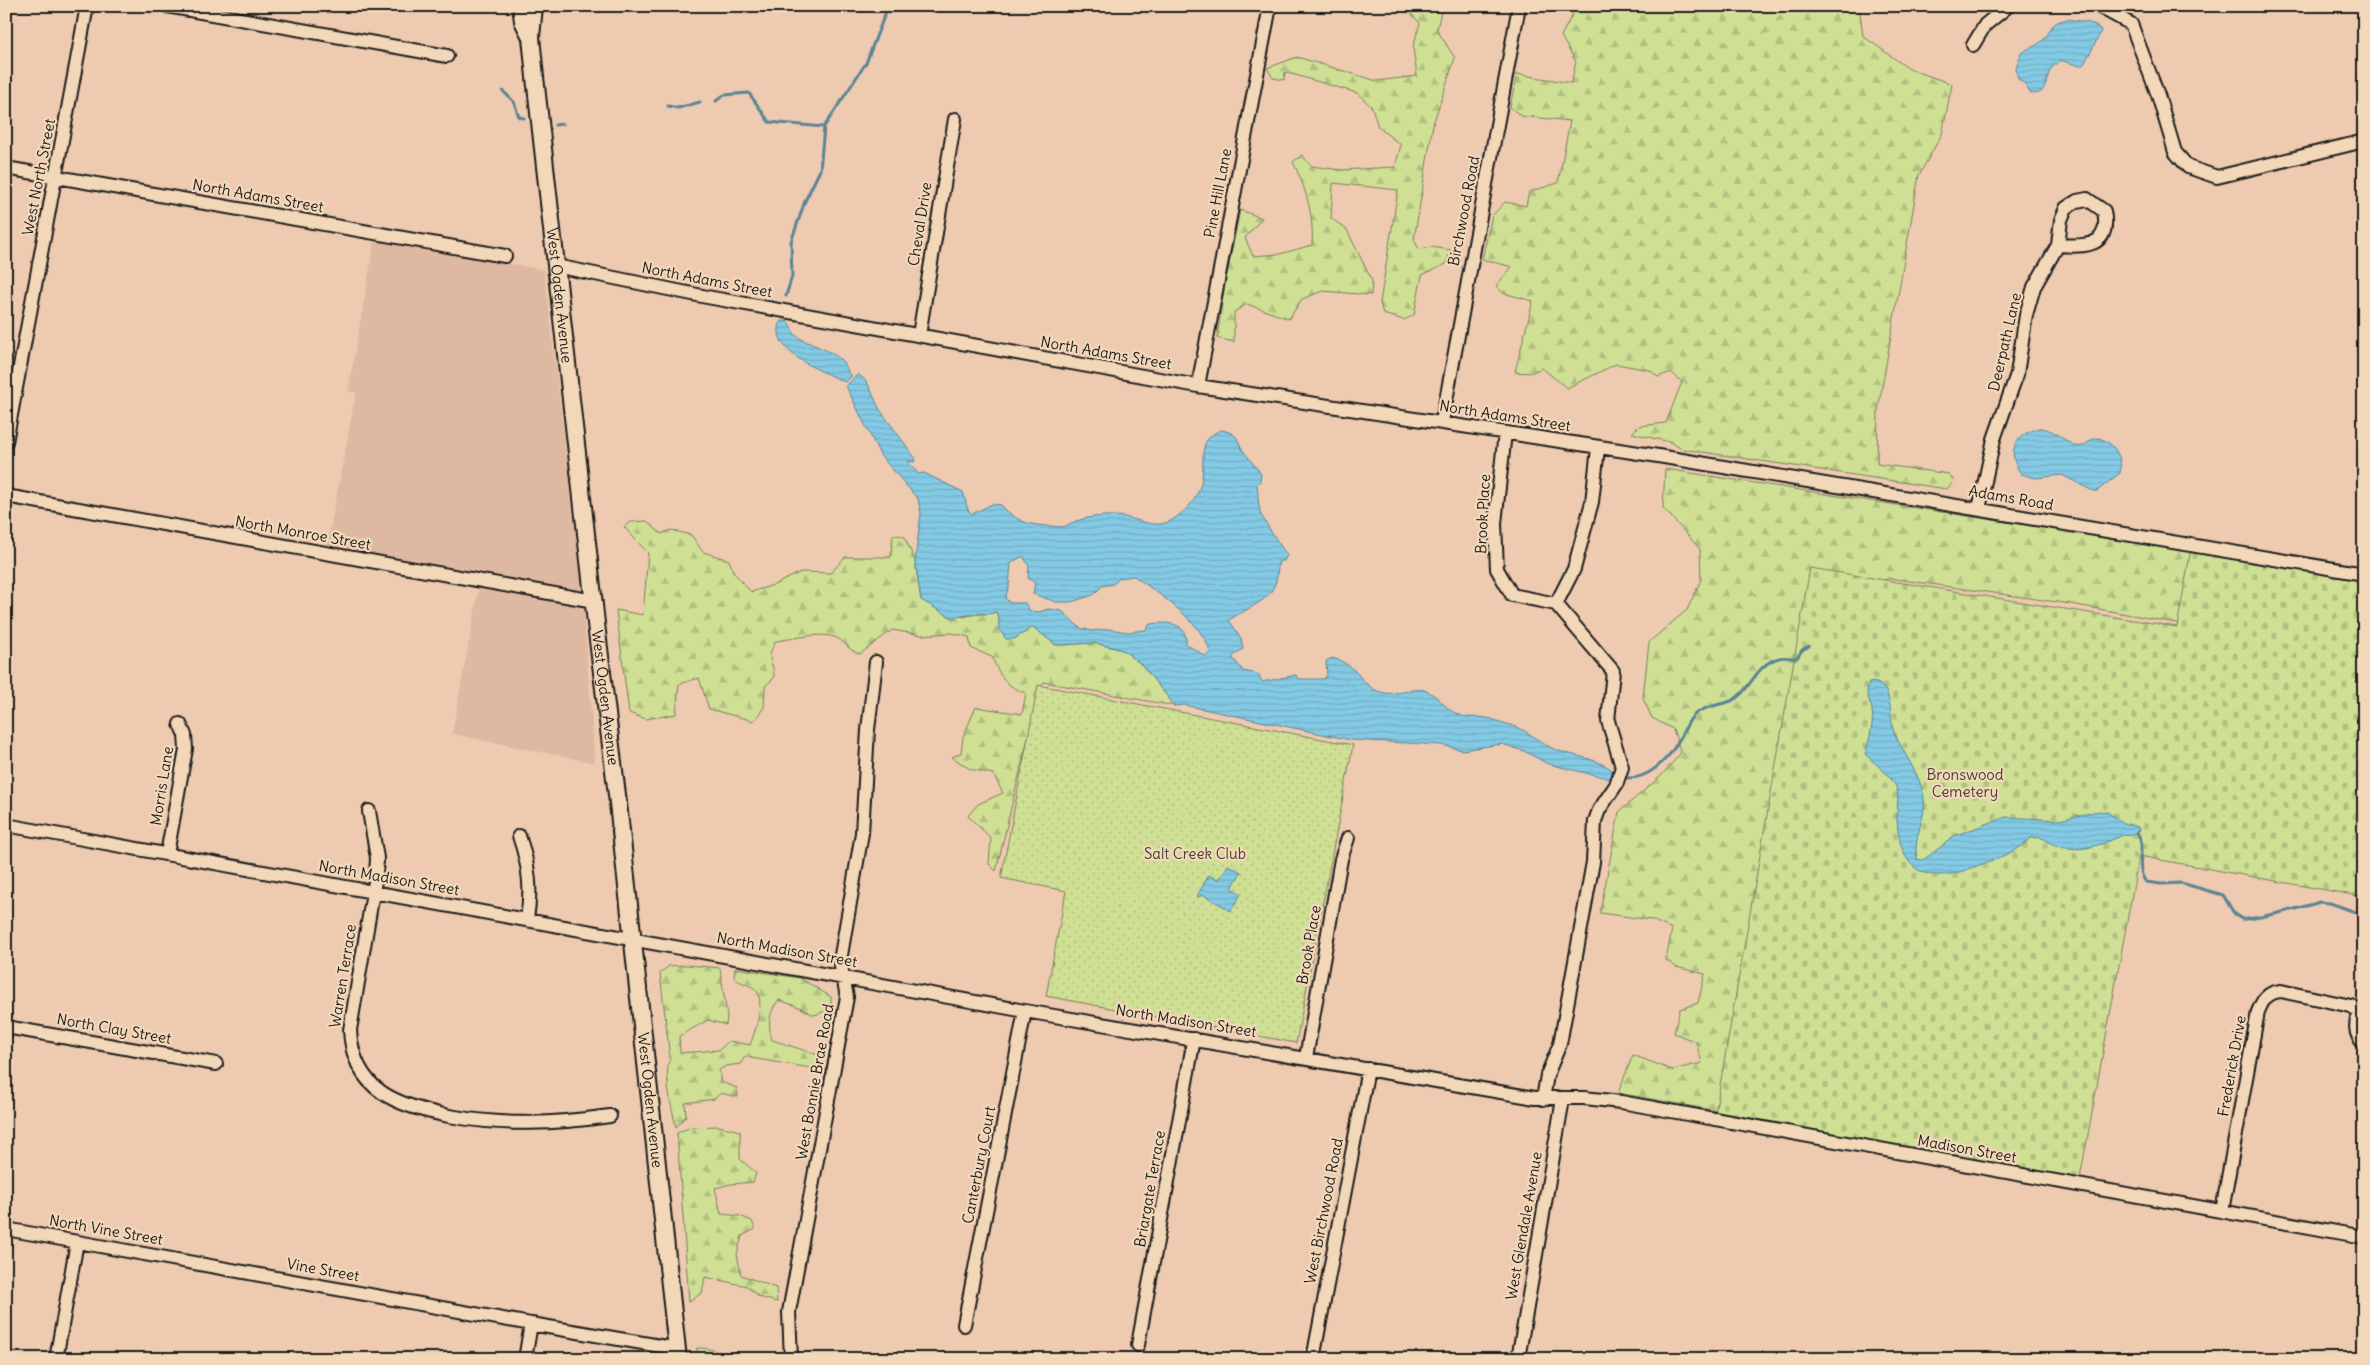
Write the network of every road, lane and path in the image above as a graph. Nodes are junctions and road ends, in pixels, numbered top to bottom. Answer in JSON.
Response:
{"nodes":[{"id":1,"x":87,"y":6,"type":"edge"},
{"id":2,"x":167,"y":6,"type":"edge"},
{"id":3,"x":521,"y":6,"type":"edge"},
{"id":4,"x":534,"y":6,"type":"edge"},
{"id":5,"x":1270,"y":6,"type":"edge"},
{"id":6,"x":1519,"y":6,"type":"edge"},
{"id":7,"x":2008,"y":6,"type":"edge"},
{"id":8,"x":2098,"y":6,"type":"edge"},
{"id":9,"x":531,"y":37,"type":"junction"},
{"id":10,"x":1974,"y":45,"type":"dead end"},
{"id":11,"x":447,"y":56,"type":"dead end"},
{"id":12,"x":955,"y":119,"type":"dead end"},
{"id":13,"x":2364,"y":141,"type":"edge"},
{"id":14,"x":6,"y":168,"type":"edge"},
{"id":15,"x":56,"y":178,"type":"junction"},
{"id":16,"x":2058,"y":245,"type":"dead end"},
{"id":17,"x":505,"y":256,"type":"dead end"},
{"id":18,"x":556,"y":266,"type":"junction"},
{"id":19,"x":919,"y":336,"type":"junction"},
{"id":20,"x":1198,"y":386,"type":"junction"},
{"id":21,"x":1442,"y":422,"type":"junction"},
{"id":22,"x":1505,"y":433,"type":"junction"},
{"id":23,"x":6,"y":442,"type":"edge"},
{"id":24,"x":1598,"y":448,"type":"junction"},
{"id":25,"x":1652,"y":454,"type":"joint"},
{"id":26,"x":6,"y":496,"type":"edge"},
{"id":27,"x":1978,"y":509,"type":"junction"},
{"id":28,"x":2364,"y":574,"type":"edge"},
{"id":29,"x":594,"y":601,"type":"junction"},
{"id":30,"x":1556,"y":604,"type":"junction"},
{"id":31,"x":876,"y":662,"type":"dead end"},
{"id":32,"x":180,"y":724,"type":"dead end"},
{"id":33,"x":369,"y":811,"type":"dead end"},
{"id":34,"x":6,"y":825,"type":"edge"},
{"id":35,"x":519,"y":836,"type":"dead end"},
{"id":36,"x":1348,"y":838,"type":"dead end"},
{"id":37,"x":167,"y":854,"type":"junction"},
{"id":38,"x":374,"y":891,"type":"junction"},
{"id":39,"x":526,"y":919,"type":"junction"},
{"id":40,"x":632,"y":940,"type":"junction"},
{"id":41,"x":842,"y":976,"type":"junction"},
{"id":42,"x":1024,"y":1011,"type":"junction"},
{"id":43,"x":2362,"y":1012,"type":"edge"},
{"id":44,"x":6,"y":1027,"type":"edge"},
{"id":45,"x":1194,"y":1039,"type":"junction"},
{"id":46,"x":2364,"y":1043,"type":"edge"},
{"id":47,"x":1306,"y":1058,"type":"junction"},
{"id":48,"x":216,"y":1064,"type":"dead end"},
{"id":49,"x":1368,"y":1069,"type":"junction"},
{"id":50,"x":1563,"y":1098,"type":"junction"},
{"id":51,"x":1543,"y":1099,"type":"junction"},
{"id":52,"x":610,"y":1116,"type":"dead end"},
{"id":53,"x":2222,"y":1211,"type":"junction"},
{"id":54,"x":6,"y":1229,"type":"edge"},
{"id":55,"x":2364,"y":1237,"type":"edge"},
{"id":56,"x":77,"y":1242,"type":"junction"},
{"id":57,"x":200,"y":1264,"type":"joint"},
{"id":58,"x":531,"y":1324,"type":"junction"},
{"id":59,"x":964,"y":1325,"type":"dead end"},
{"id":60,"x":1138,"y":1345,"type":"dead end"},
{"id":61,"x":678,"y":1354,"type":"edge"},
{"id":62,"x":56,"y":1359,"type":"edge"},
{"id":63,"x":525,"y":1359,"type":"edge"},
{"id":64,"x":792,"y":1359,"type":"edge"},
{"id":65,"x":1313,"y":1359,"type":"edge"},
{"id":66,"x":1518,"y":1359,"type":"edge"}],
"edges":[{"from":1,"to":15,"type":"street","name":"West North Street"},
{"from":2,"to":11,"type":"street"},
{"from":3,"to":9,"type":"main road","name":"West Ogden Avenue"},
{"from":4,"to":9,"type":"main road","name":"West Ogden Avenue"},
{"from":5,"to":20,"type":"street","name":"Pine Hill Lane"},
{"from":6,"to":21,"type":"street","name":"Birchwood Road"},
{"from":7,"to":10,"type":"street"},
{"from":8,"to":13,"type":"street"},
{"from":9,"to":18,"type":"main road","name":"West Ogden Avenue"},
{"from":12,"to":19,"type":"street","name":"Cheval Drive"},
{"from":14,"to":15,"type":"street","name":"North Adams Street"},
{"from":15,"to":17,"type":"street","name":"North Adams Street"},
{"from":15,"to":23,"type":"street","name":"West North Street"},
{"from":16,"to":27,"type":"street","name":"Deerpath Lane"},
{"from":18,"to":19,"type":"street","name":"North Adams Street"},
{"from":18,"to":29,"type":"main road","name":"West Ogden Avenue"},
{"from":19,"to":20,"type":"street","name":"North Adams Street"},
{"from":20,"to":21,"type":"street","name":"North Adams Street"},
{"from":21,"to":22,"type":"street","name":"North Adams Street"},
{"from":22,"to":24,"type":"street","name":"North Adams Street"},
{"from":22,"to":30,"type":"street","name":"Brook Place"},
{"from":24,"to":25,"type":"street","name":"North Adams Street"},
{"from":24,"to":30,"type":"street"},
{"from":25,"to":27,"type":"street","name":"Adams Road"},
{"from":26,"to":29,"type":"street","name":"North Monroe Street"},
{"from":27,"to":28,"type":"street","name":"Adams Road"},
{"from":29,"to":40,"type":"main road","name":"West Ogden Avenue"},
{"from":30,"to":51,"type":"street"},
{"from":31,"to":41,"type":"street","name":"West Bonnie Brae Road"},
{"from":32,"to":37,"type":"street","name":"Morris Lane"},
{"from":33,"to":38,"type":"street","name":"Warren Terrace"},
{"from":34,"to":37,"type":"street","name":"North Madison Street"},
{"from":35,"to":39,"type":"street"},
{"from":36,"to":47,"type":"street","name":"Brook Place"},
{"from":37,"to":38,"type":"street","name":"North Madison Street"},
{"from":38,"to":39,"type":"street","name":"North Madison Street"},
{"from":38,"to":52,"type":"street","name":"Warren Terrace"},
{"from":39,"to":40,"type":"street","name":"North Madison Street"},
{"from":40,"to":41,"type":"street","name":"North Madison Street"},
{"from":40,"to":61,"type":"main road","name":"West Ogden Avenue"},
{"from":41,"to":42,"type":"street","name":"North Madison Street"},
{"from":41,"to":64,"type":"street","name":"West Bonnie Brae Road"},
{"from":42,"to":45,"type":"street","name":"North Madison Street"},
{"from":42,"to":59,"type":"street","name":"Canterbury Court"},
{"from":43,"to":46,"type":"street","name":"Frederick Drive"},
{"from":43,"to":53,"type":"street","name":"Frederick Drive"},
{"from":44,"to":48,"type":"street","name":"North Clay Street"},
{"from":45,"to":47,"type":"street","name":"North Madison Street"},
{"from":45,"to":60,"type":"street","name":"Briargate Terrace"},
{"from":47,"to":49,"type":"street","name":"North Madison Street"},
{"from":49,"to":51,"type":"street","name":"North Madison Street"},
{"from":49,"to":65,"type":"street","name":"West Birchwood Road"},
{"from":50,"to":51,"type":"street","name":"North Madison Street"},
{"from":50,"to":53,"type":"street","name":"Madison Street"},
{"from":50,"to":66,"type":"street","name":"West Glendale Avenue"},
{"from":53,"to":55,"type":"street","name":"Madison Street"},
{"from":54,"to":56,"type":"street","name":"North Vine Street"},
{"from":56,"to":57,"type":"street","name":"North Vine Street"},
{"from":56,"to":62,"type":"street"},
{"from":57,"to":58,"type":"street","name":"Vine Street"},
{"from":58,"to":61,"type":"street"},
{"from":58,"to":63,"type":"street"}]}
